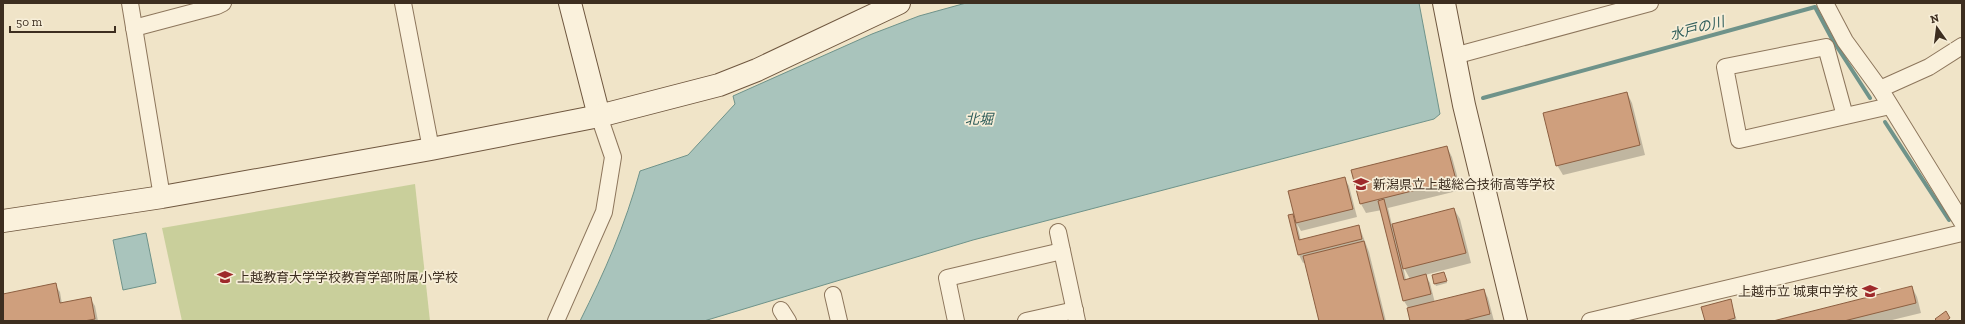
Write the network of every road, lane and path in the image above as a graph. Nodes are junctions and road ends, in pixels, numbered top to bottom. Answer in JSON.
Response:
{"nodes":[{"id":1,"x":130,"y":3,"type":"edge"},
{"id":2,"x":223,"y":3,"type":"edge"},
{"id":3,"x":403,"y":3,"type":"edge"},
{"id":4,"x":570,"y":3,"type":"edge"},
{"id":5,"x":899,"y":3,"type":"edge"},
{"id":6,"x":1444,"y":3,"type":"edge"},
{"id":7,"x":1650,"y":3,"type":"edge"},
{"id":8,"x":1825,"y":3,"type":"edge"},
{"id":9,"x":134,"y":28,"type":"junction"},
{"id":10,"x":1962,"y":46,"type":"edge"},
{"id":11,"x":1454,"y":56,"type":"junction"},
{"id":12,"x":1880,"y":89,"type":"junction"},
{"id":13,"x":1890,"y":106,"type":"junction"},
{"id":14,"x":599,"y":116,"type":"junction"},
{"id":15,"x":1845,"y":116,"type":"junction"},
{"id":16,"x":431,"y":149,"type":"junction"},
{"id":17,"x":162,"y":197,"type":"junction"},
{"id":18,"x":3,"y":221,"type":"edge"},
{"id":19,"x":1962,"y":222,"type":"edge"},
{"id":20,"x":1058,"y":232,"type":"dead end"},
{"id":21,"x":1962,"y":233,"type":"edge"},
{"id":22,"x":1062,"y":251,"type":"junction"},
{"id":23,"x":834,"y":295,"type":"dead end"},
{"id":24,"x":1076,"y":315,"type":"edge"},
{"id":25,"x":556,"y":321,"type":"edge"},
{"id":26,"x":839,"y":321,"type":"edge"},
{"id":27,"x":956,"y":321,"type":"edge"},
{"id":28,"x":1026,"y":321,"type":"edge"},
{"id":29,"x":1516,"y":321,"type":"edge"},
{"id":30,"x":1590,"y":321,"type":"edge"}],
"edges":[{"from":1,"to":9,"type":"street"},
{"from":2,"to":9,"type":"street"},
{"from":3,"to":16,"type":"street"},
{"from":4,"to":14,"type":"street"},
{"from":5,"to":14,"type":"street"},
{"from":6,"to":11,"type":"street"},
{"from":7,"to":11,"type":"street"},
{"from":8,"to":12,"type":"street"},
{"from":9,"to":17,"type":"street"},
{"from":10,"to":12,"type":"street"},
{"from":11,"to":29,"type":"street"},
{"from":12,"to":13,"type":"street"},
{"from":13,"to":15,"type":"street"},
{"from":13,"to":19,"type":"street"},
{"from":14,"to":16,"type":"street"},
{"from":14,"to":25,"type":"street"},
{"from":15,"to":15,"type":"street"},
{"from":16,"to":17,"type":"street"},
{"from":17,"to":18,"type":"street"},
{"from":20,"to":22,"type":"street"},
{"from":21,"to":30,"type":"street"},
{"from":22,"to":24,"type":"street"},
{"from":22,"to":27,"type":"street"},
{"from":23,"to":26,"type":"street"},
{"from":24,"to":28,"type":"street"}]}
